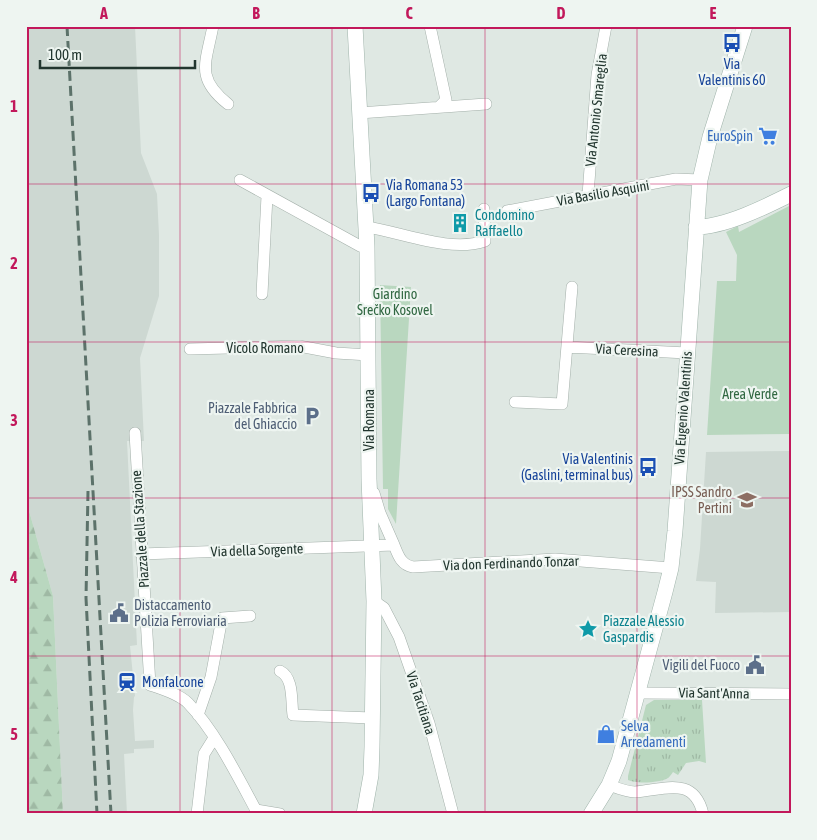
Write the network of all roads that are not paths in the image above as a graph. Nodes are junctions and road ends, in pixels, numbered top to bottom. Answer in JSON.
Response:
{"nodes":[{"id":1,"x":213,"y":26,"type":"edge"},
{"id":2,"x":354,"y":26,"type":"edge"},
{"id":3,"x":430,"y":26,"type":"edge"},
{"id":4,"x":606,"y":26,"type":"edge"},
{"id":5,"x":745,"y":26,"type":"edge"},
{"id":6,"x":228,"y":104,"type":"dead end"},
{"id":7,"x":486,"y":104,"type":"dead end"},
{"id":8,"x":439,"y":107,"type":"junction"},
{"id":9,"x":359,"y":113,"type":"junction"},
{"id":10,"x":240,"y":180,"type":"dead end"},
{"id":11,"x":700,"y":180,"type":"junction"},
{"id":12,"x":791,"y":194,"type":"edge"},
{"id":13,"x":588,"y":195,"type":"junction"},
{"id":14,"x":267,"y":196,"type":"junction"},
{"id":15,"x":484,"y":209,"type":"dead end"},
{"id":16,"x":507,"y":211,"type":"dead end"},
{"id":17,"x":366,"y":227,"type":"junction"},
{"id":18,"x":696,"y":227,"type":"junction"},
{"id":19,"x":367,"y":246,"type":"junction"},
{"id":20,"x":572,"y":287,"type":"dead end"},
{"id":21,"x":262,"y":294,"type":"dead end"},
{"id":22,"x":567,"y":347,"type":"junction"},
{"id":23,"x":190,"y":349,"type":"dead end"},
{"id":24,"x":686,"y":353,"type":"junction"},
{"id":25,"x":368,"y":355,"type":"junction"},
{"id":26,"x":515,"y":402,"type":"dead end"},
{"id":27,"x":135,"y":433,"type":"dead end"},
{"id":28,"x":370,"y":480,"type":"junction"},
{"id":29,"x":394,"y":545,"type":"junction"},
{"id":30,"x":372,"y":546,"type":"junction"},
{"id":31,"x":141,"y":554,"type":"junction"},
{"id":32,"x":670,"y":568,"type":"junction"},
{"id":33,"x":374,"y":601,"type":"junction"},
{"id":34,"x":250,"y":616,"type":"dead end"},
{"id":35,"x":280,"y":671,"type":"dead end"},
{"id":36,"x":638,"y":693,"type":"junction"},
{"id":37,"x":791,"y":694,"type":"edge"},
{"id":38,"x":198,"y":716,"type":"junction"},
{"id":39,"x":372,"y":718,"type":"junction"},
{"id":40,"x":214,"y":738,"type":"junction"},
{"id":41,"x":609,"y":785,"type":"junction"},
{"id":42,"x":257,"y":812,"type":"edge"},
{"id":43,"x":197,"y":814,"type":"edge"},
{"id":44,"x":280,"y":814,"type":"edge"},
{"id":45,"x":364,"y":814,"type":"edge"},
{"id":46,"x":453,"y":814,"type":"edge"},
{"id":47,"x":591,"y":814,"type":"edge"},
{"id":48,"x":703,"y":814,"type":"edge"}],
"edges":[{"from":1,"to":6,"type":"street"},
{"from":2,"to":9,"type":"street","name":"Via Romana"},
{"from":3,"to":8,"type":"street"},
{"from":4,"to":13,"type":"street","name":"Via Antonio Smareglia"},
{"from":5,"to":11,"type":"street","name":"Via Eugenio Valentinis"},
{"from":7,"to":8,"type":"street"},
{"from":8,"to":9,"type":"street"},
{"from":9,"to":17,"type":"street","name":"Via Romana"},
{"from":10,"to":14,"type":"street"},
{"from":11,"to":13,"type":"street","name":"Via Basilio Asquini"},
{"from":11,"to":18,"type":"street","name":"Via Eugenio Valentinis"},
{"from":12,"to":18,"type":"street"},
{"from":13,"to":16,"type":"street","name":"Via Basilio Asquini"},
{"from":14,"to":19,"type":"street"},
{"from":14,"to":21,"type":"street"},
{"from":15,"to":17,"type":"street"},
{"from":17,"to":19,"type":"street","name":"Via Romana"},
{"from":18,"to":24,"type":"street","name":"Via Eugenio Valentinis"},
{"from":19,"to":25,"type":"street","name":"Via Romana"},
{"from":20,"to":22,"type":"street"},
{"from":22,"to":24,"type":"street","name":"Via Ceresina"},
{"from":22,"to":26,"type":"street"},
{"from":23,"to":25,"type":"street","name":"Vicolo Romano"},
{"from":24,"to":32,"type":"street","name":"Via Eugenio Valentinis"},
{"from":25,"to":28,"type":"street","name":"Via Romana"},
{"from":27,"to":31,"type":"street","name":"Piazzale della Stazione"},
{"from":28,"to":29,"type":"street","name":"Via don Ferdinando Tonzar"},
{"from":28,"to":30,"type":"street","name":"Via Romana"},
{"from":29,"to":30,"type":"street"},
{"from":29,"to":32,"type":"street","name":"Via don Ferdinando Tonzar"},
{"from":30,"to":31,"type":"street","name":"Via della Sorgente"},
{"from":30,"to":33,"type":"street","name":"Via Romana"},
{"from":31,"to":38,"type":"street","name":"Piazzale della Stazione"},
{"from":32,"to":36,"type":"street","name":"Via Eugenio Valentinis"},
{"from":33,"to":39,"type":"street","name":"Via Romana"},
{"from":33,"to":46,"type":"street","name":"Via Tacitiana"},
{"from":34,"to":38,"type":"street"},
{"from":35,"to":39,"type":"street"},
{"from":36,"to":37,"type":"street","name":"Via Sant'Anna"},
{"from":36,"to":41,"type":"street","name":"Via Eugenio Valentinis"},
{"from":38,"to":40,"type":"street"},
{"from":39,"to":45,"type":"street","name":"Via Romana"},
{"from":40,"to":42,"type":"street"},
{"from":40,"to":43,"type":"street"},
{"from":41,"to":47,"type":"street","name":"Via Eugenio Valentinis"},
{"from":41,"to":48,"type":"street"},
{"from":42,"to":44,"type":"street"}]}
